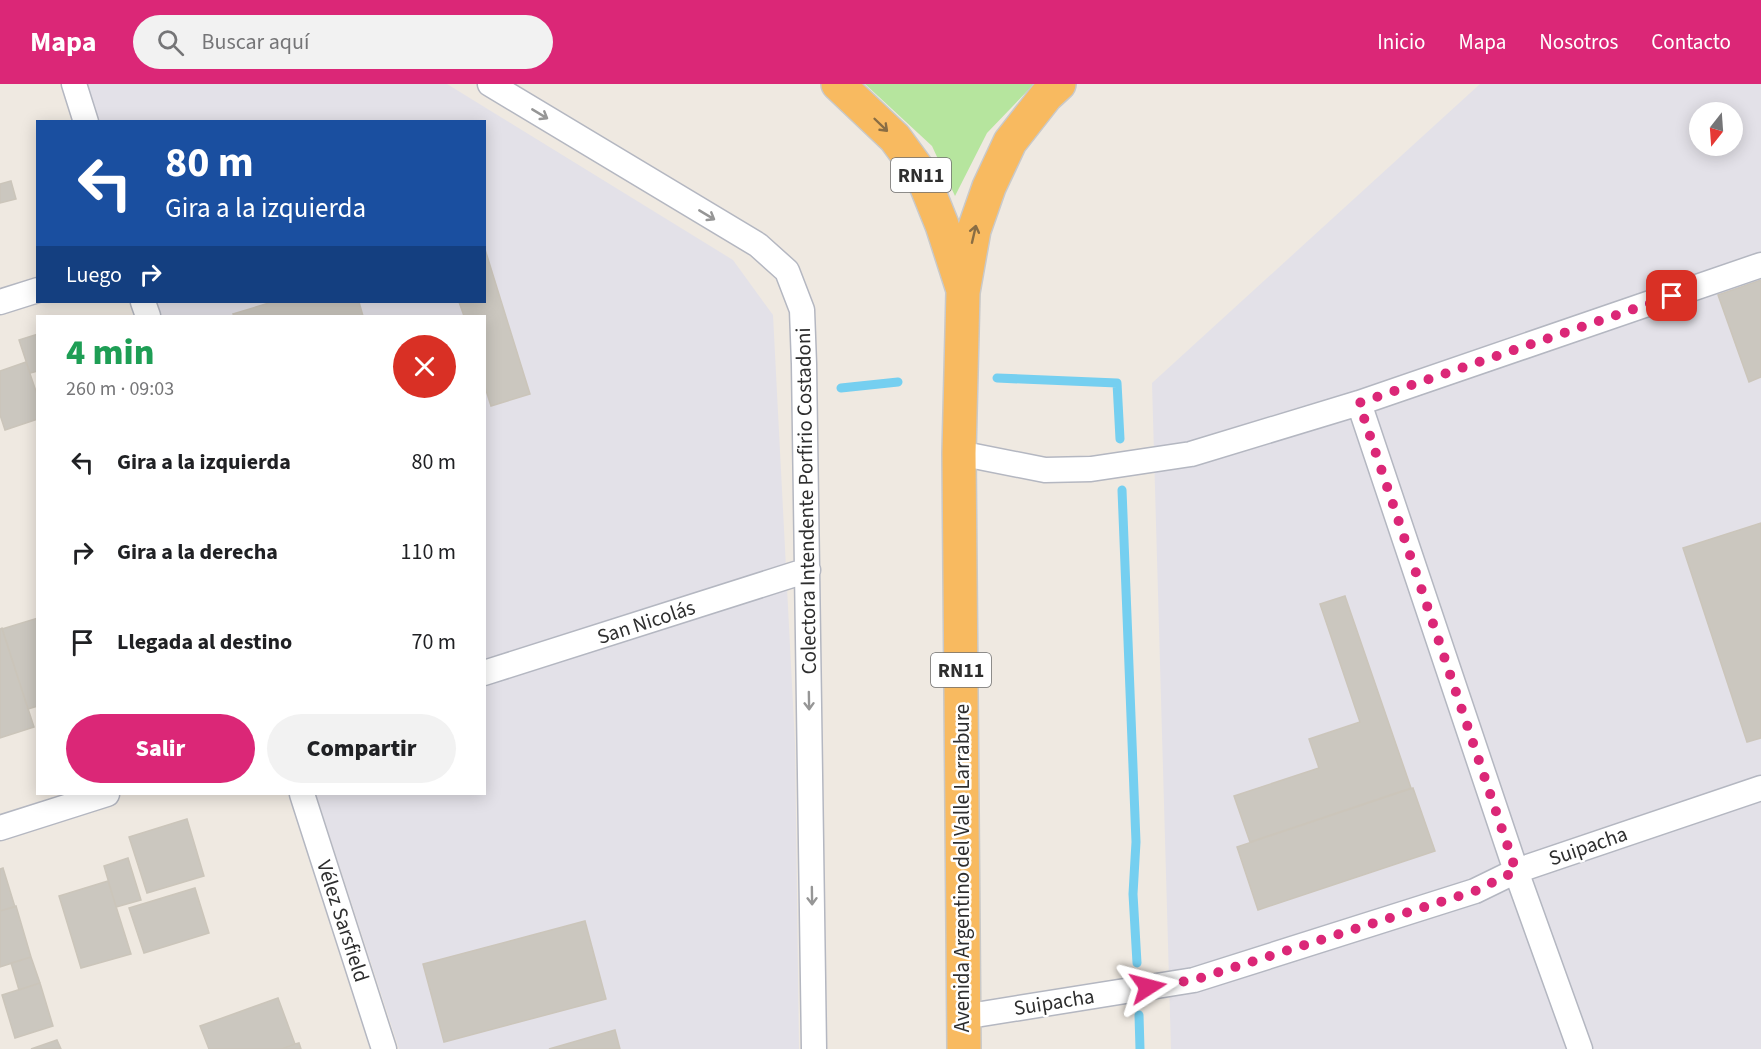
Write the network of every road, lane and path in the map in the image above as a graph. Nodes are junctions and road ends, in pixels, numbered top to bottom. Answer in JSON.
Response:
{"nodes":[{"id":1,"x":74,"y":84,"type":"edge"},
{"id":2,"x":490,"y":84,"type":"edge"},
{"id":3,"x":838,"y":84,"type":"edge"},
{"id":4,"x":1059,"y":84,"type":"edge"},
{"id":5,"x":85,"y":120,"type":"edge"},
{"id":6,"x":1761,"y":265,"type":"edge"},
{"id":7,"x":36,"y":291,"type":"edge"},
{"id":8,"x":963,"y":292,"type":"junction"},
{"id":9,"x":0,"y":302,"type":"edge"},
{"id":10,"x":1359,"y":403,"type":"junction"},
{"id":11,"x":959,"y":453,"type":"junction"},
{"id":12,"x":808,"y":570,"type":"junction"},
{"id":13,"x":486,"y":672,"type":"edge"},
{"id":14,"x":1761,"y":788,"type":"edge"},
{"id":15,"x":103,"y":795,"type":"edge"},
{"id":16,"x":302,"y":795,"type":"edge"},
{"id":17,"x":0,"y":828,"type":"edge"},
{"id":18,"x":1516,"y":871,"type":"junction"},
{"id":19,"x":963,"y":1017,"type":"junction"},
{"id":20,"x":384,"y":1049,"type":"edge"},
{"id":21,"x":814,"y":1049,"type":"edge"},
{"id":22,"x":964,"y":1049,"type":"edge"},
{"id":23,"x":1580,"y":1049,"type":"edge"}],
"edges":[{"from":1,"to":5,"type":"street"},
{"from":2,"to":12,"type":"street","name":"Colectora Intendente Porfirio Costadoni","one_way":true},
{"from":3,"to":8,"type":"highway","number":"RN11","one_way":true},
{"from":8,"to":4,"type":"highway","number":"RN11","one_way":true},
{"from":6,"to":10,"type":"street"},
{"from":7,"to":9,"type":"street"},
{"from":8,"to":11,"type":"highway","name":"Avenida Argentino del Valle Larrabure","number":"RN11"},
{"from":10,"to":11,"type":"street"},
{"from":10,"to":18,"type":"street"},
{"from":11,"to":19,"type":"highway","name":"Avenida Argentino del Valle Larrabure","number":"RN11"},
{"from":12,"to":13,"type":"street","name":"San Nicolás"},
{"from":12,"to":21,"type":"street","name":"Colectora Intendente Porfirio Costadoni","one_way":true},
{"from":14,"to":18,"type":"street","name":"Suipacha"},
{"from":15,"to":17,"type":"street"},
{"from":16,"to":20,"type":"street","name":"Vélez Sarsfield"},
{"from":18,"to":19,"type":"street","name":"Suipacha"},
{"from":18,"to":23,"type":"street"},
{"from":19,"to":22,"type":"highway","name":"Avenida Argentino del Valle Larrabure","number":"RN11"}]}
